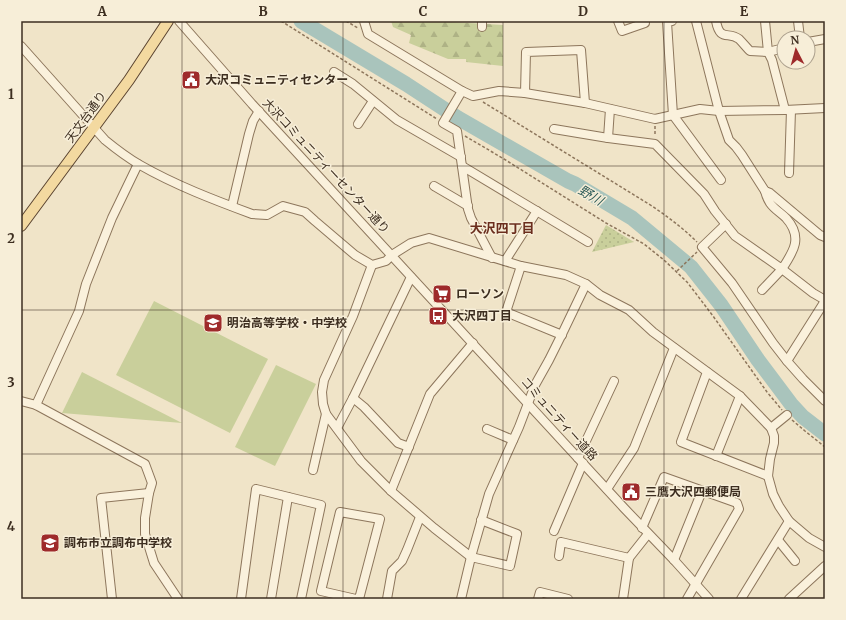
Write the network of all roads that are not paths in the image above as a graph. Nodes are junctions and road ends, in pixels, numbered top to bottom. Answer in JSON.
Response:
{"nodes":[{"id":1,"x":168,"y":21,"type":"edge"},
{"id":2,"x":179,"y":21,"type":"edge"},
{"id":3,"x":364,"y":21,"type":"edge"},
{"id":4,"x":618,"y":21,"type":"edge"},
{"id":5,"x":645,"y":21,"type":"edge"},
{"id":6,"x":672,"y":21,"type":"edge"},
{"id":7,"x":696,"y":21,"type":"edge"},
{"id":8,"x":716,"y":21,"type":"edge"},
{"id":9,"x":765,"y":21,"type":"edge"},
{"id":10,"x":21,"y":46,"type":"edge"},
{"id":11,"x":776,"y":50,"type":"edge"},
{"id":12,"x":768,"y":52,"type":"junction"},
{"id":13,"x":334,"y":72,"type":"dead end"},
{"id":14,"x":461,"y":92,"type":"junction"},
{"id":15,"x":525,"y":93,"type":"junction"},
{"id":16,"x":373,"y":100,"type":"junction"},
{"id":17,"x":585,"y":104,"type":"junction"},
{"id":18,"x":825,"y":108,"type":"edge"},
{"id":19,"x":610,"y":109,"type":"junction"},
{"id":20,"x":719,"y":110,"type":"junction"},
{"id":21,"x":788,"y":110,"type":"junction"},
{"id":22,"x":259,"y":111,"type":"junction"},
{"id":23,"x":673,"y":115,"type":"junction"},
{"id":24,"x":358,"y":124,"type":"dead end"},
{"id":25,"x":94,"y":127,"type":"junction"},
{"id":26,"x":554,"y":129,"type":"dead end"},
{"id":27,"x":608,"y":138,"type":"junction"},
{"id":28,"x":462,"y":162,"type":"junction"},
{"id":29,"x":138,"y":164,"type":"junction"},
{"id":30,"x":789,"y":173,"type":"dead end"},
{"id":31,"x":721,"y":180,"type":"dead end"},
{"id":32,"x":434,"y":186,"type":"dead end"},
{"id":33,"x":765,"y":192,"type":"junction"},
{"id":34,"x":232,"y":206,"type":"junction"},
{"id":35,"x":468,"y":206,"type":"junction"},
{"id":36,"x":537,"y":211,"type":"junction"},
{"id":37,"x":726,"y":224,"type":"junction"},
{"id":38,"x":21,"y":226,"type":"edge"},
{"id":39,"x":825,"y":237,"type":"edge"},
{"id":40,"x":588,"y":242,"type":"dead end"},
{"id":41,"x":392,"y":255,"type":"junction"},
{"id":42,"x":492,"y":258,"type":"junction"},
{"id":43,"x":505,"y":261,"type":"junction"},
{"id":44,"x":372,"y":265,"type":"junction"},
{"id":45,"x":521,"y":266,"type":"junction"},
{"id":46,"x":782,"y":269,"type":"junction"},
{"id":47,"x":411,"y":277,"type":"junction"},
{"id":48,"x":586,"y":284,"type":"junction"},
{"id":49,"x":762,"y":290,"type":"dead end"},
{"id":50,"x":825,"y":300,"type":"edge"},
{"id":51,"x":562,"y":336,"type":"junction"},
{"id":52,"x":473,"y":343,"type":"junction"},
{"id":53,"x":674,"y":348,"type":"junction"},
{"id":54,"x":788,"y":361,"type":"junction"},
{"id":55,"x":707,"y":372,"type":"junction"},
{"id":56,"x":614,"y":381,"type":"dead end"},
{"id":57,"x":740,"y":396,"type":"junction"},
{"id":58,"x":824,"y":396,"type":"edge"},
{"id":59,"x":353,"y":398,"type":"junction"},
{"id":60,"x":21,"y":401,"type":"edge"},
{"id":61,"x":528,"y":403,"type":"junction"},
{"id":62,"x":36,"y":405,"type":"junction"},
{"id":63,"x":326,"y":414,"type":"junction"},
{"id":64,"x":787,"y":415,"type":"road end"},
{"id":65,"x":337,"y":428,"type":"junction"},
{"id":66,"x":771,"y":428,"type":"junction"},
{"id":67,"x":487,"y":429,"type":"dead end"},
{"id":68,"x":513,"y":440,"type":"junction"},
{"id":69,"x":409,"y":447,"type":"junction"},
{"id":70,"x":716,"y":456,"type":"junction"},
{"id":71,"x":580,"y":460,"type":"junction"},
{"id":72,"x":312,"y":470,"type":"dead end"},
{"id":73,"x":768,"y":476,"type":"junction"},
{"id":74,"x":607,"y":489,"type":"junction"},
{"id":75,"x":391,"y":491,"type":"junction"},
{"id":76,"x":702,"y":491,"type":"junction"},
{"id":77,"x":149,"y":493,"type":"junction"},
{"id":78,"x":288,"y":497,"type":"junction"},
{"id":79,"x":420,"y":517,"type":"junction"},
{"id":80,"x":481,"y":520,"type":"junction"},
{"id":81,"x":789,"y":521,"type":"junction"},
{"id":82,"x":554,"y":531,"type":"dead end"},
{"id":83,"x":645,"y":531,"type":"junction"},
{"id":84,"x":778,"y":540,"type":"junction"},
{"id":85,"x":825,"y":547,"type":"edge"},
{"id":86,"x":559,"y":556,"type":"dead end"},
{"id":87,"x":471,"y":557,"type":"junction"},
{"id":88,"x":629,"y":558,"type":"junction"},
{"id":89,"x":674,"y":560,"type":"junction"},
{"id":90,"x":796,"y":561,"type":"dead end"},
{"id":91,"x":825,"y":566,"type":"edge"},
{"id":92,"x":695,"y":584,"type":"junction"},
{"id":93,"x":346,"y":598,"type":"edge"},
{"id":94,"x":112,"y":599,"type":"edge"},
{"id":95,"x":178,"y":599,"type":"edge"},
{"id":96,"x":241,"y":599,"type":"edge"},
{"id":97,"x":271,"y":599,"type":"edge"},
{"id":98,"x":301,"y":599,"type":"edge"},
{"id":99,"x":358,"y":599,"type":"edge"},
{"id":100,"x":388,"y":599,"type":"edge"},
{"id":101,"x":461,"y":599,"type":"edge"},
{"id":102,"x":538,"y":599,"type":"edge"},
{"id":103,"x":568,"y":599,"type":"edge"},
{"id":104,"x":623,"y":599,"type":"edge"},
{"id":105,"x":629,"y":599,"type":"edge"},
{"id":106,"x":687,"y":599,"type":"edge"},
{"id":107,"x":709,"y":599,"type":"edge"},
{"id":108,"x":741,"y":599,"type":"edge"},
{"id":109,"x":789,"y":599,"type":"edge"}],
"edges":[{"from":1,"to":25,"type":"main road","name":"天文台通り"},
{"from":2,"to":22,"type":"street","name":"大沢コミュニティーセンター通り"},
{"from":3,"to":14,"type":"street"},
{"from":4,"to":5,"type":"street"},
{"from":6,"to":23,"type":"street"},
{"from":7,"to":20,"type":"street"},
{"from":8,"to":12,"type":"street"},
{"from":9,"to":12,"type":"street"},
{"from":10,"to":25,"type":"street"},
{"from":11,"to":12,"type":"street"},
{"from":12,"to":21,"type":"street"},
{"from":13,"to":16,"type":"street"},
{"from":14,"to":15,"type":"street"},
{"from":14,"to":28,"type":"street"},
{"from":15,"to":17,"type":"street"},
{"from":15,"to":17,"type":"street"},
{"from":16,"to":24,"type":"street"},
{"from":16,"to":28,"type":"street"},
{"from":17,"to":19,"type":"street"},
{"from":18,"to":21,"type":"street"},
{"from":19,"to":23,"type":"street"},
{"from":19,"to":27,"type":"street"},
{"from":20,"to":21,"type":"street"},
{"from":20,"to":23,"type":"street"},
{"from":20,"to":33,"type":"street"},
{"from":21,"to":30,"type":"street"},
{"from":22,"to":34,"type":"street"},
{"from":22,"to":41,"type":"street","name":"大沢コミュニティーセンター通り"},
{"from":23,"to":31,"type":"street"},
{"from":25,"to":29,"type":"street"},
{"from":25,"to":38,"type":"main road","name":"天文台通り"},
{"from":26,"to":27,"type":"street"},
{"from":27,"to":37,"type":"street"},
{"from":28,"to":35,"type":"street"},
{"from":28,"to":36,"type":"street"},
{"from":29,"to":34,"type":"street"},
{"from":29,"to":62,"type":"street"},
{"from":32,"to":35,"type":"street"},
{"from":33,"to":39,"type":"street"},
{"from":33,"to":46,"type":"street"},
{"from":34,"to":44,"type":"street"},
{"from":35,"to":42,"type":"street"},
{"from":36,"to":40,"type":"street"},
{"from":36,"to":43,"type":"street"},
{"from":37,"to":46,"type":"street"},
{"from":37,"to":54,"type":"street"},
{"from":41,"to":42,"type":"street"},
{"from":41,"to":44,"type":"street"},
{"from":41,"to":47,"type":"street","name":"コミュニティー道路"},
{"from":42,"to":43,"type":"street"},
{"from":43,"to":45,"type":"street"},
{"from":44,"to":63,"type":"street"},
{"from":45,"to":48,"type":"street"},
{"from":45,"to":51,"type":"street"},
{"from":46,"to":49,"type":"street"},
{"from":46,"to":50,"type":"street"},
{"from":47,"to":52,"type":"street","name":"コミュニティー道路"},
{"from":47,"to":59,"type":"street"},
{"from":48,"to":51,"type":"street"},
{"from":48,"to":53,"type":"street"},
{"from":50,"to":54,"type":"street"},
{"from":51,"to":61,"type":"street"},
{"from":52,"to":61,"type":"street","name":"コミュニティー道路"},
{"from":52,"to":69,"type":"street"},
{"from":53,"to":55,"type":"street"},
{"from":53,"to":74,"type":"street"},
{"from":54,"to":58,"type":"street"},
{"from":55,"to":57,"type":"street"},
{"from":55,"to":70,"type":"street"},
{"from":56,"to":71,"type":"street"},
{"from":57,"to":66,"type":"street"},
{"from":57,"to":70,"type":"street"},
{"from":59,"to":65,"type":"street"},
{"from":59,"to":69,"type":"street"},
{"from":60,"to":62,"type":"street"},
{"from":61,"to":68,"type":"street"},
{"from":61,"to":71,"type":"street","name":"コミュニティー道路"},
{"from":62,"to":77,"type":"street"},
{"from":63,"to":65,"type":"street"},
{"from":63,"to":72,"type":"street"},
{"from":64,"to":66,"type":"street"},
{"from":65,"to":75,"type":"street"},
{"from":66,"to":73,"type":"street"},
{"from":67,"to":68,"type":"street"},
{"from":68,"to":80,"type":"street"},
{"from":69,"to":75,"type":"street"},
{"from":70,"to":73,"type":"street"},
{"from":71,"to":74,"type":"street","name":"コミュニティー道路"},
{"from":71,"to":82,"type":"street"},
{"from":73,"to":81,"type":"street"},
{"from":74,"to":83,"type":"street","name":"コミュニティー道路"},
{"from":75,"to":79,"type":"street"},
{"from":76,"to":83,"type":"street"},
{"from":76,"to":89,"type":"street"},
{"from":76,"to":92,"type":"street"},
{"from":77,"to":94,"type":"street"},
{"from":77,"to":95,"type":"street"},
{"from":78,"to":96,"type":"street"},
{"from":78,"to":97,"type":"street"},
{"from":78,"to":98,"type":"street"},
{"from":79,"to":87,"type":"street"},
{"from":79,"to":100,"type":"street"},
{"from":80,"to":87,"type":"street"},
{"from":80,"to":87,"type":"street"},
{"from":81,"to":84,"type":"street"},
{"from":81,"to":85,"type":"street"},
{"from":83,"to":88,"type":"street"},
{"from":83,"to":89,"type":"street","name":"コミュニティー道路"},
{"from":84,"to":90,"type":"street"},
{"from":84,"to":108,"type":"street"},
{"from":86,"to":88,"type":"street"},
{"from":87,"to":101,"type":"street"},
{"from":88,"to":104,"type":"street"},
{"from":89,"to":92,"type":"street","name":"コミュニティー道路"},
{"from":91,"to":109,"type":"street"},
{"from":92,"to":106,"type":"street"},
{"from":92,"to":107,"type":"street","name":"コミュニティー道路"},
{"from":93,"to":99,"type":"street"},
{"from":93,"to":99,"type":"street"},
{"from":102,"to":103,"type":"street"},
{"from":104,"to":105,"type":"street"}]}
